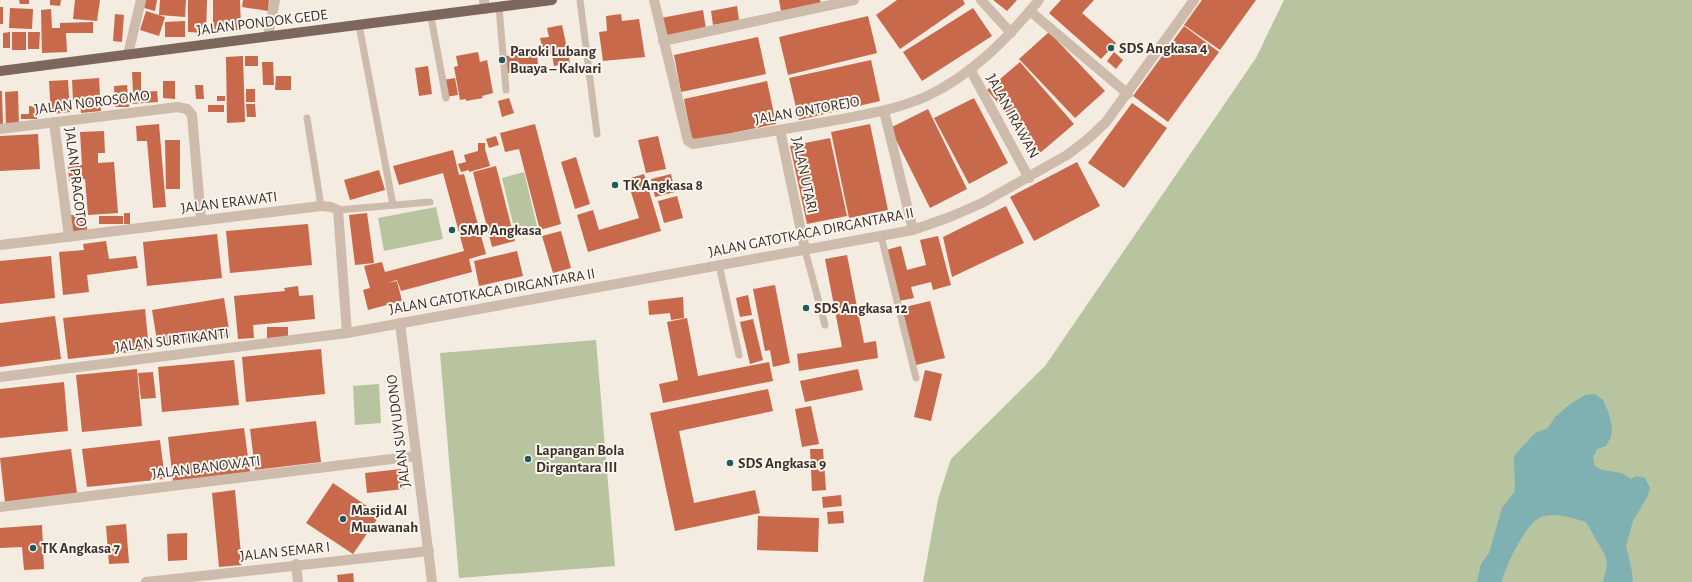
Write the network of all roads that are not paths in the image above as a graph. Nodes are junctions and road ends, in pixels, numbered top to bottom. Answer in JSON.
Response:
{"nodes":[{"id":1,"x":141,"y":0,"type":"edge"},
{"id":2,"x":275,"y":0,"type":"edge"},
{"id":3,"x":552,"y":0,"type":"edge"},
{"id":4,"x":580,"y":0,"type":"edge"},
{"id":5,"x":654,"y":0,"type":"edge"},
{"id":6,"x":854,"y":0,"type":"edge"},
{"id":7,"x":981,"y":0,"type":"edge"},
{"id":8,"x":1039,"y":0,"type":"edge"},
{"id":9,"x":1194,"y":0,"type":"edge"},
{"id":10,"x":538,"y":1,"type":"edge"},
{"id":11,"x":499,"y":3,"type":"edge"},
{"id":12,"x":485,"y":4,"type":"edge"},
{"id":13,"x":1030,"y":11,"type":"junction"},
{"id":14,"x":431,"y":17,"type":"junction"},
{"id":15,"x":359,"y":25,"type":"junction"},
{"id":16,"x":1011,"y":33,"type":"junction"},
{"id":17,"x":268,"y":36,"type":"junction"},
{"id":18,"x":663,"y":41,"type":"junction"},
{"id":19,"x":128,"y":54,"type":"junction"},
{"id":20,"x":970,"y":69,"type":"junction"},
{"id":21,"x":0,"y":71,"type":"edge"},
{"id":22,"x":506,"y":90,"type":"dead end"},
{"id":23,"x":1128,"y":94,"type":"junction"},
{"id":24,"x":446,"y":98,"type":"dead end"},
{"id":25,"x":884,"y":111,"type":"junction"},
{"id":26,"x":308,"y":118,"type":"dead end"},
{"id":27,"x":54,"y":122,"type":"junction"},
{"id":28,"x":0,"y":129,"type":"edge"},
{"id":29,"x":780,"y":130,"type":"junction"},
{"id":30,"x":597,"y":134,"type":"dead end"},
{"id":31,"x":1029,"y":178,"type":"junction"},
{"id":32,"x":430,"y":202,"type":"dead end"},
{"id":33,"x":393,"y":205,"type":"junction"},
{"id":34,"x":321,"y":206,"type":"junction"},
{"id":35,"x":338,"y":210,"type":"junction"},
{"id":36,"x":201,"y":220,"type":"junction"},
{"id":37,"x":913,"y":230,"type":"junction"},
{"id":38,"x":881,"y":236,"type":"junction"},
{"id":39,"x":69,"y":237,"type":"junction"},
{"id":40,"x":0,"y":246,"type":"edge"},
{"id":41,"x":805,"y":250,"type":"junction"},
{"id":42,"x":719,"y":265,"type":"junction"},
{"id":43,"x":400,"y":323,"type":"junction"},
{"id":44,"x":825,"y":325,"type":"dead end"},
{"id":45,"x":347,"y":333,"type":"junction"},
{"id":46,"x":740,"y":355,"type":"dead end"},
{"id":47,"x":0,"y":377,"type":"edge"},
{"id":48,"x":916,"y":378,"type":"dead end"},
{"id":49,"x":416,"y":456,"type":"junction"},
{"id":50,"x":0,"y":507,"type":"edge"},
{"id":51,"x":428,"y":551,"type":"junction"},
{"id":52,"x":296,"y":564,"type":"junction"},
{"id":53,"x":165,"y":581,"type":"edge"},
{"id":54,"x":146,"y":582,"type":"edge"},
{"id":55,"x":298,"y":582,"type":"edge"},
{"id":56,"x":432,"y":582,"type":"edge"}],
"edges":[{"from":1,"to":19,"type":"street"},
{"from":2,"to":17,"type":"street"},
{"from":3,"to":10,"type":"main road","name":"JALAN PONDOK GEDE"},
{"from":4,"to":30,"type":"lane"},
{"from":5,"to":18,"type":"street","name":"JALAN ONTOREJO"},
{"from":6,"to":18,"type":"street"},
{"from":7,"to":16,"type":"street"},
{"from":8,"to":13,"type":"street","name":"JALAN ONTOREJO"},
{"from":9,"to":23,"type":"street","name":"JALAN GATOTKACA DIRGANTARA II"},
{"from":10,"to":11,"type":"main road","name":"JALAN PONDOK GEDE"},
{"from":11,"to":12,"type":"main road","name":"JALAN PONDOK GEDE"},
{"from":11,"to":22,"type":"lane"},
{"from":12,"to":14,"type":"main road","name":"JALAN PONDOK GEDE"},
{"from":13,"to":16,"type":"street","name":"JALAN ONTOREJO"},
{"from":13,"to":23,"type":"street"},
{"from":14,"to":15,"type":"main road","name":"JALAN PONDOK GEDE"},
{"from":14,"to":24,"type":"lane"},
{"from":15,"to":17,"type":"main road","name":"JALAN PONDOK GEDE"},
{"from":15,"to":33,"type":"lane"},
{"from":16,"to":20,"type":"street","name":"JALAN ONTOREJO"},
{"from":17,"to":19,"type":"main road","name":"JALAN PONDOK GEDE"},
{"from":18,"to":29,"type":"street","name":"JALAN ONTOREJO"},
{"from":19,"to":21,"type":"main road","name":"JALAN PONDOK GEDE"},
{"from":20,"to":25,"type":"street","name":"JALAN ONTOREJO"},
{"from":20,"to":31,"type":"street","name":"JALAN IRAWAN"},
{"from":23,"to":31,"type":"street","name":"JALAN GATOTKACA DIRGANTARA II"},
{"from":25,"to":29,"type":"street","name":"JALAN ONTOREJO"},
{"from":25,"to":37,"type":"street"},
{"from":26,"to":34,"type":"lane"},
{"from":27,"to":28,"type":"street","name":"JALAN NOROSOMO"},
{"from":27,"to":36,"type":"street","name":"JALAN NOROSOMO"},
{"from":27,"to":39,"type":"street","name":"JALAN PRAGOTO"},
{"from":29,"to":41,"type":"street","name":"JALAN UTARI"},
{"from":31,"to":37,"type":"street","name":"JALAN GATOTKACA DIRGANTARA II"},
{"from":32,"to":33,"type":"lane"},
{"from":33,"to":35,"type":"lane"},
{"from":34,"to":35,"type":"street","name":"JALAN ERAWATI"},
{"from":34,"to":36,"type":"street","name":"JALAN ERAWATI"},
{"from":35,"to":45,"type":"street"},
{"from":36,"to":39,"type":"street","name":"JALAN ERAWATI"},
{"from":37,"to":38,"type":"street","name":"JALAN GATOTKACA DIRGANTARA II"},
{"from":38,"to":41,"type":"street","name":"JALAN GATOTKACA DIRGANTARA II"},
{"from":38,"to":48,"type":"lane"},
{"from":39,"to":40,"type":"street","name":"JALAN ERAWATI"},
{"from":41,"to":42,"type":"street","name":"JALAN GATOTKACA DIRGANTARA II"},
{"from":41,"to":44,"type":"lane"},
{"from":42,"to":43,"type":"street","name":"JALAN GATOTKACA DIRGANTARA II"},
{"from":42,"to":46,"type":"lane"},
{"from":43,"to":45,"type":"street","name":"JALAN GATOTKACA DIRGANTARA II"},
{"from":43,"to":49,"type":"street","name":"JALAN SUYUDONO"},
{"from":45,"to":47,"type":"street","name":"JALAN SURTIKANTI"},
{"from":49,"to":50,"type":"street","name":"JALAN BANOWATI"},
{"from":49,"to":51,"type":"street","name":"JALAN SUYUDONO"},
{"from":51,"to":52,"type":"street","name":"JALAN SEMAR I"},
{"from":51,"to":56,"type":"street","name":"JALAN SUYUDONO"},
{"from":52,"to":53,"type":"street","name":"JALAN SEMAR I"},
{"from":52,"to":55,"type":"street"},
{"from":53,"to":54,"type":"street","name":"JALAN SEMAR I"}]}
